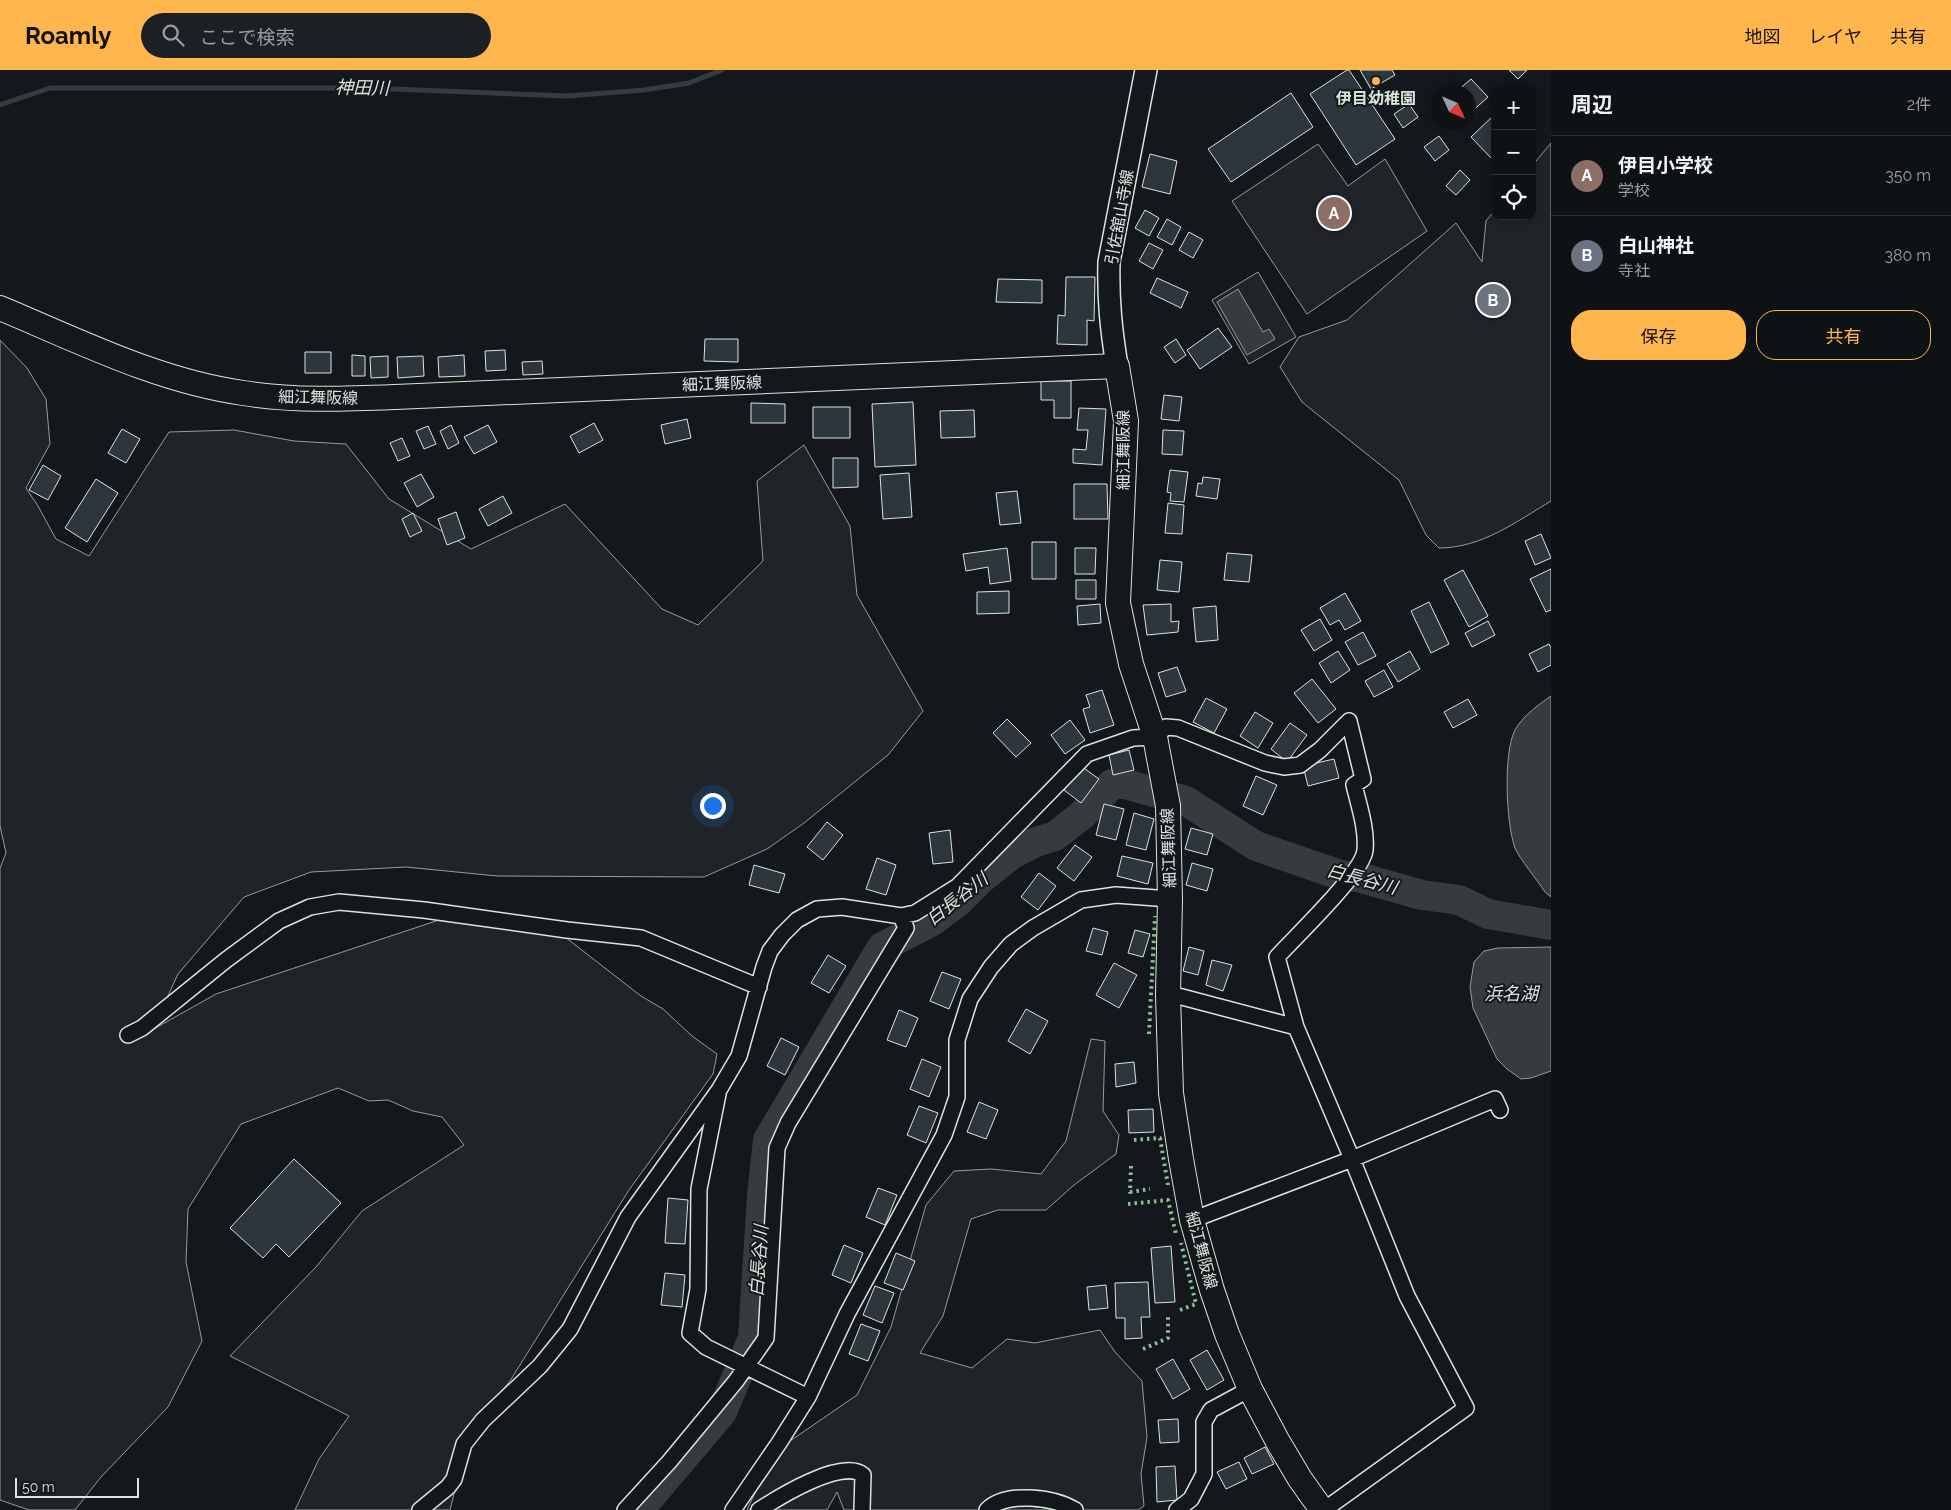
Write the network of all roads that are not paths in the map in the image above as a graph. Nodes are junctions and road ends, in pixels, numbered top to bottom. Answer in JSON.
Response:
{"nodes":[{"id":1,"x":1146,"y":70,"type":"edge"},
{"id":2,"x":0,"y":308,"type":"edge"},
{"id":3,"x":1117,"y":366,"type":"junction"},
{"id":4,"x":1155,"y":736,"type":"junction"},
{"id":5,"x":1170,"y":899,"type":"junction"},
{"id":6,"x":901,"y":916,"type":"junction"},
{"id":7,"x":758,"y":987,"type":"junction"},
{"id":8,"x":1168,"y":995,"type":"junction"},
{"id":9,"x":1296,"y":1027,"type":"junction"},
{"id":10,"x":128,"y":1035,"type":"dead end"},
{"id":11,"x":719,"y":1090,"type":"junction"},
{"id":12,"x":1500,"y":1110,"type":"dead end"},
{"id":13,"x":1352,"y":1159,"type":"junction"},
{"id":14,"x":1192,"y":1220,"type":"junction"},
{"id":15,"x":747,"y":1367,"type":"junction"},
{"id":16,"x":1250,"y":1389,"type":"junction"},
{"id":17,"x":808,"y":1397,"type":"junction"},
{"id":18,"x":420,"y":1510,"type":"edge"},
{"id":19,"x":626,"y":1510,"type":"edge"},
{"id":20,"x":733,"y":1510,"type":"edge"},
{"id":21,"x":759,"y":1510,"type":"edge"},
{"id":22,"x":862,"y":1510,"type":"edge"},
{"id":23,"x":987,"y":1510,"type":"edge"},
{"id":24,"x":1075,"y":1510,"type":"edge"},
{"id":25,"x":1177,"y":1510,"type":"edge"},
{"id":26,"x":1323,"y":1510,"type":"edge"}],
"edges":[{"from":1,"to":3,"type":"main road","name":"引佐舘山寺線"},
{"from":2,"to":3,"type":"main road","name":"細江舞阪線"},
{"from":3,"to":4,"type":"main road","name":"細江舞阪線"},
{"from":4,"to":5,"type":"main road","name":"細江舞阪線"},
{"from":4,"to":6,"type":"street"},
{"from":4,"to":9,"type":"street"},
{"from":5,"to":8,"type":"main road","name":"細江舞阪線"},
{"from":5,"to":17,"type":"street"},
{"from":6,"to":7,"type":"street"},
{"from":6,"to":15,"type":"street"},
{"from":7,"to":10,"type":"street"},
{"from":7,"to":11,"type":"street"},
{"from":8,"to":9,"type":"street"},
{"from":8,"to":14,"type":"main road","name":"細江舞阪線"},
{"from":9,"to":13,"type":"street"},
{"from":11,"to":15,"type":"street"},
{"from":11,"to":18,"type":"street"},
{"from":12,"to":13,"type":"street"},
{"from":13,"to":14,"type":"street"},
{"from":13,"to":26,"type":"street"},
{"from":14,"to":16,"type":"main road","name":"細江舞阪線"},
{"from":15,"to":17,"type":"street"},
{"from":15,"to":19,"type":"street"},
{"from":16,"to":25,"type":"street"},
{"from":16,"to":26,"type":"main road","name":"細江舞阪線"},
{"from":17,"to":20,"type":"street"},
{"from":21,"to":22,"type":"street"},
{"from":23,"to":24,"type":"street"}]}
